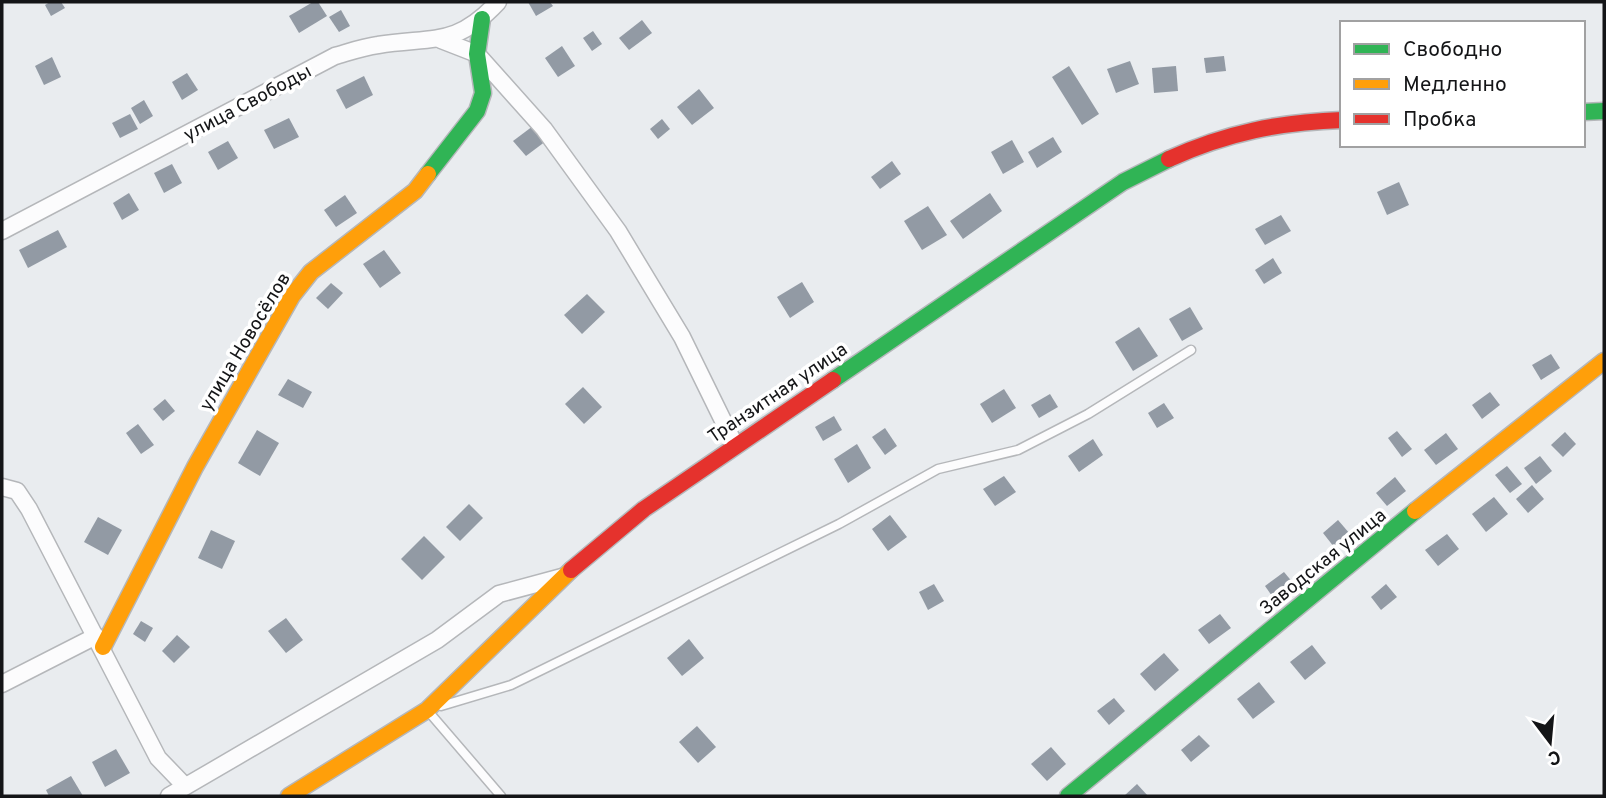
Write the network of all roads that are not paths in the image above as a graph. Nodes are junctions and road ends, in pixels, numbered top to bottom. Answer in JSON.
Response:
{"nodes":[{"id":1,"x":498,"y":2,"type":"edge"},
{"id":2,"x":482,"y":19,"type":"junction"},
{"id":3,"x":440,"y":40,"type":"junction"},
{"id":4,"x":477,"y":54,"type":"junction"},
{"id":5,"x":1585,"y":111,"type":"edge"},
{"id":6,"x":1604,"y":111,"type":"edge"},
{"id":7,"x":1340,"y":120,"type":"edge"},
{"id":8,"x":2,"y":231,"type":"edge"},
{"id":9,"x":1191,"y":350,"type":"dead end"},
{"id":10,"x":1604,"y":361,"type":"edge"},
{"id":11,"x":735,"y":445,"type":"junction"},
{"id":12,"x":2,"y":487,"type":"edge"},
{"id":13,"x":564,"y":576,"type":"junction"},
{"id":14,"x":99,"y":642,"type":"junction"},
{"id":15,"x":2,"y":684,"type":"edge"},
{"id":16,"x":427,"y":710,"type":"junction"},
{"id":17,"x":184,"y":785,"type":"junction"},
{"id":18,"x":169,"y":796,"type":"edge"},
{"id":19,"x":289,"y":796,"type":"edge"},
{"id":20,"x":501,"y":796,"type":"edge"},
{"id":21,"x":1068,"y":796,"type":"edge"}],
"edges":[{"from":1,"to":2,"type":"street","name":"улица Свободы"},
{"from":2,"to":3,"type":"street","name":"улица Свободы"},
{"from":2,"to":4,"type":"street","name":"улица Новосёлов"},
{"from":3,"to":4,"type":"street"},
{"from":3,"to":8,"type":"street","name":"улица Свободы"},
{"from":4,"to":11,"type":"street"},
{"from":4,"to":14,"type":"street","name":"улица Новосёлов"},
{"from":5,"to":6,"type":"street"},
{"from":7,"to":11,"type":"street","name":"Транзитная улица"},
{"from":9,"to":16,"type":"lane"},
{"from":10,"to":21,"type":"street","name":"Заводская улица"},
{"from":11,"to":13,"type":"street","name":"Транзитная улица"},
{"from":12,"to":14,"type":"street"},
{"from":13,"to":16,"type":"street","name":"Транзитная улица"},
{"from":13,"to":17,"type":"street"},
{"from":14,"to":15,"type":"street"},
{"from":14,"to":17,"type":"street"},
{"from":16,"to":19,"type":"street","name":"Транзитная улица"},
{"from":16,"to":20,"type":"lane"},
{"from":17,"to":18,"type":"street"}]}
